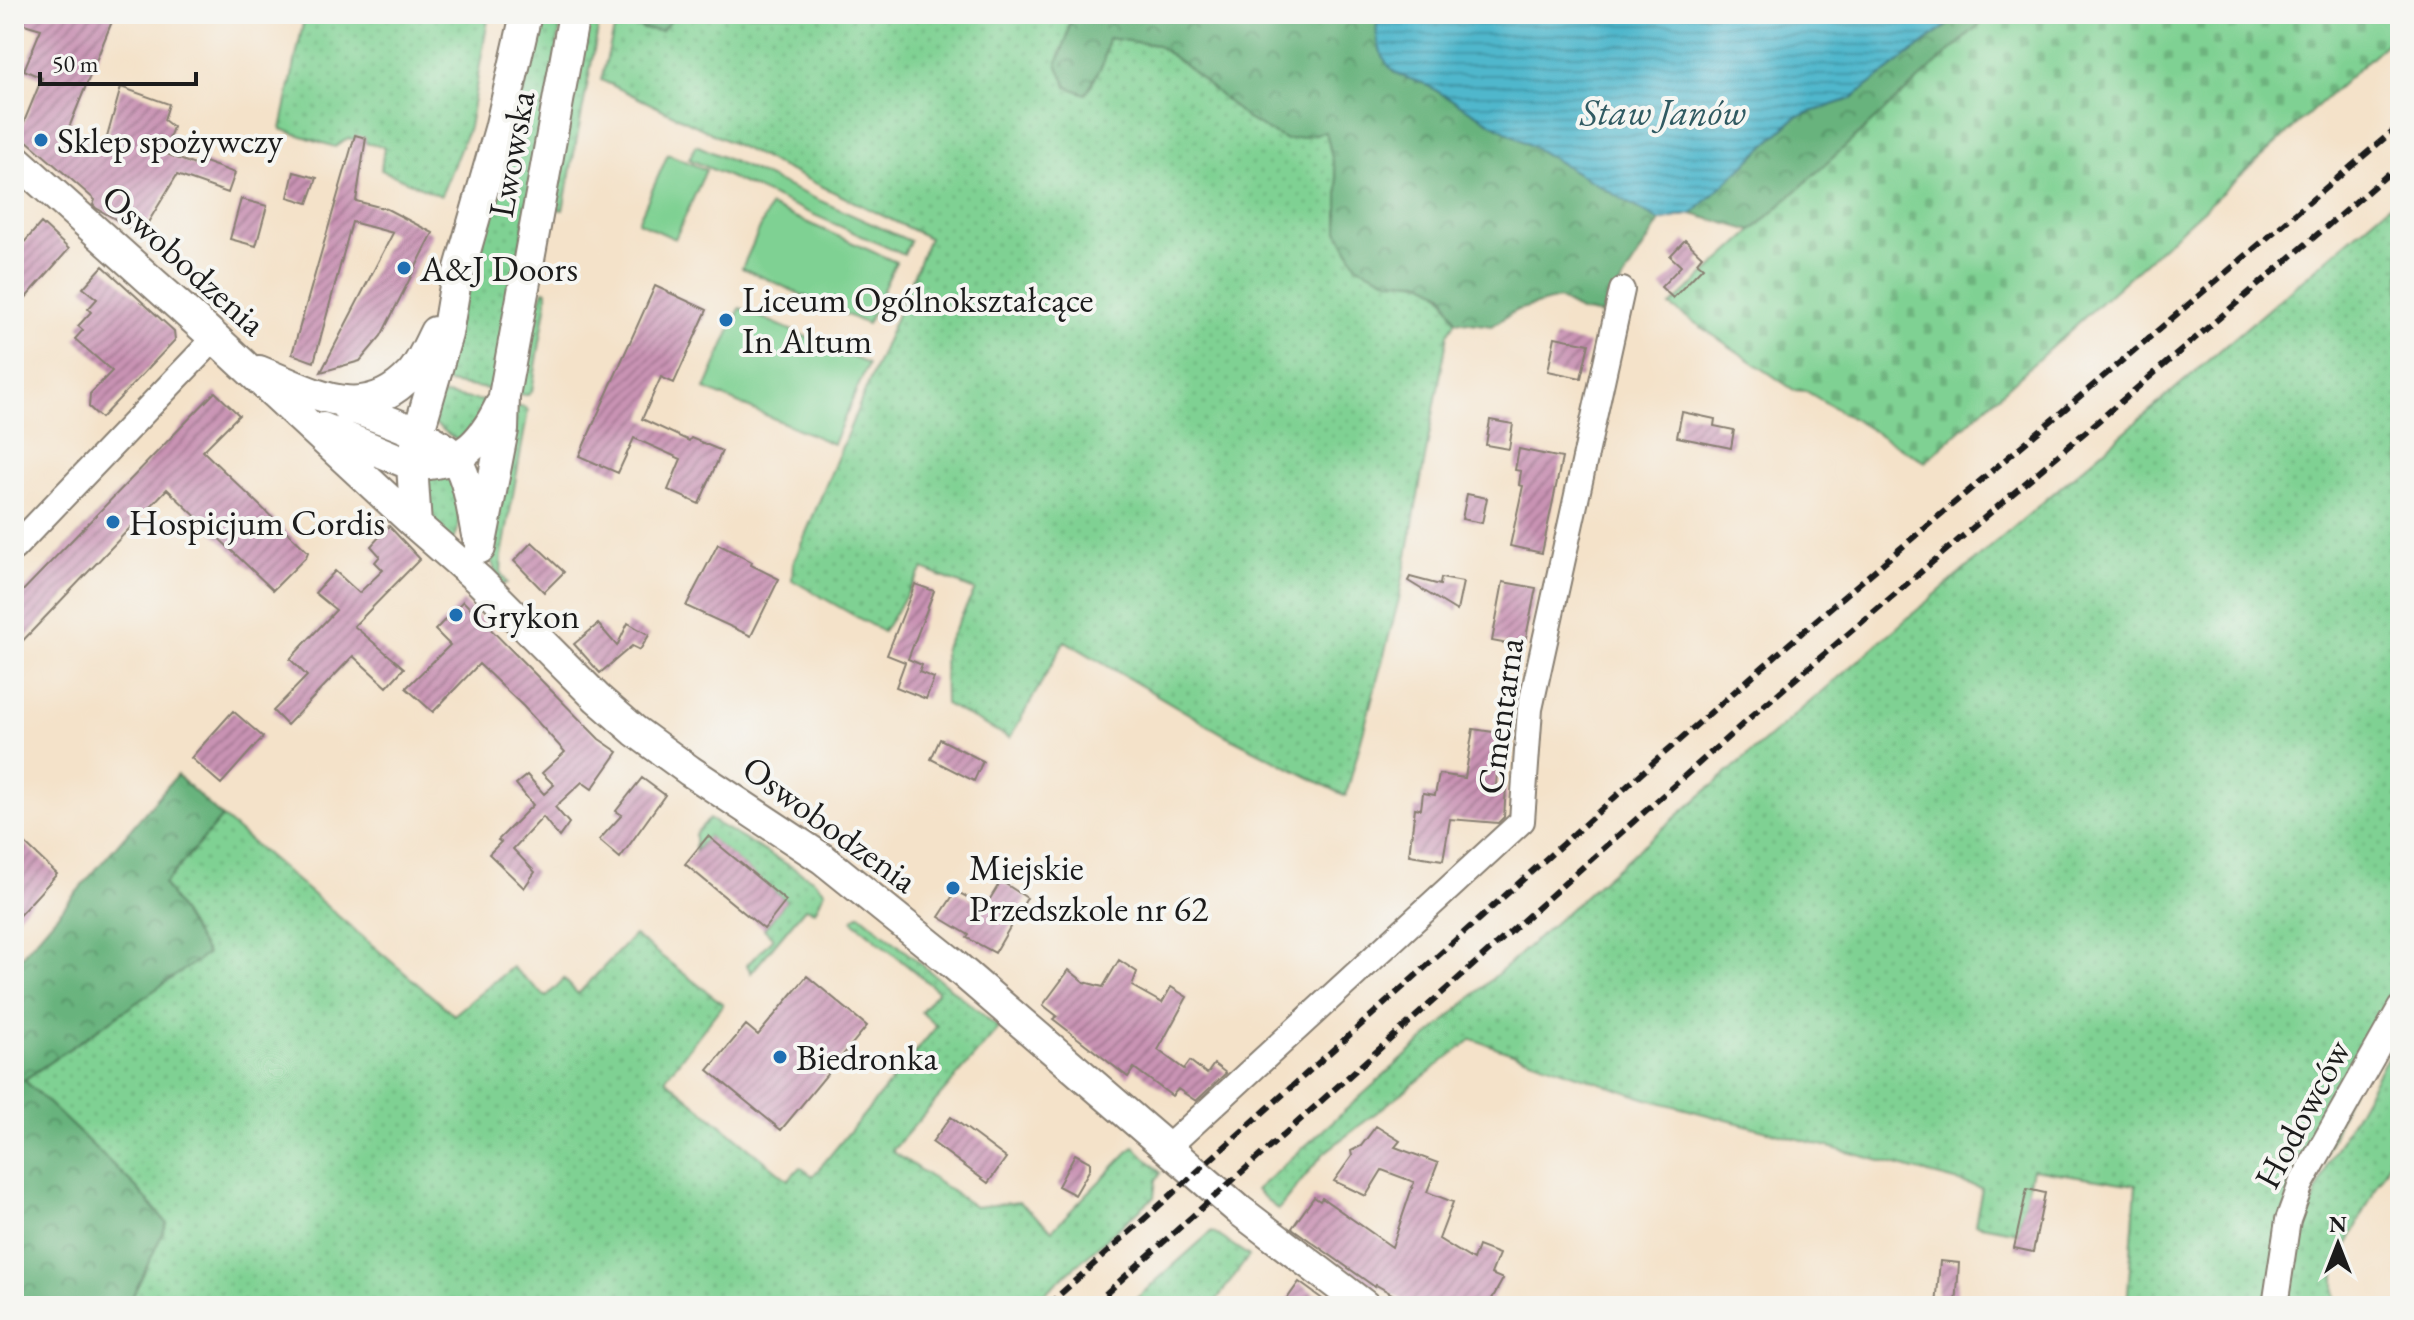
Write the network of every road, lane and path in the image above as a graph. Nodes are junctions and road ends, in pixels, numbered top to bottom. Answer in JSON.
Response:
{"nodes":[{"id":1,"x":526,"y":14,"type":"edge"},
{"id":2,"x":574,"y":14,"type":"edge"},
{"id":3,"x":14,"y":158,"type":"edge"},
{"id":4,"x":455,"y":286,"type":"junction"},
{"id":5,"x":1622,"y":290,"type":"dead end"},
{"id":6,"x":215,"y":338,"type":"junction"},
{"id":7,"x":243,"y":364,"type":"junction"},
{"id":8,"x":503,"y":401,"type":"junction"},
{"id":9,"x":341,"y":403,"type":"junction"},
{"id":10,"x":303,"y":419,"type":"junction"},
{"id":11,"x":418,"y":434,"type":"junction"},
{"id":12,"x":456,"y":458,"type":"junction"},
{"id":13,"x":412,"y":465,"type":"junction"},
{"id":14,"x":416,"y":525,"type":"junction"},
{"id":15,"x":14,"y":548,"type":"edge"},
{"id":16,"x":480,"y":548,"type":"junction"},
{"id":17,"x":480,"y":581,"type":"junction"},
{"id":18,"x":2400,"y":1008,"type":"edge"},
{"id":19,"x":1167,"y":1148,"type":"junction"},
{"id":20,"x":1365,"y":1306,"type":"edge"},
{"id":21,"x":2275,"y":1306,"type":"edge"}],
"edges":[{"from":1,"to":4,"type":"street","name":"Lwowska"},
{"from":2,"to":8,"type":"street","name":"Lwowska"},
{"from":3,"to":6,"type":"street","name":"Oswobodzenia"},
{"from":4,"to":9,"type":"street","name":"Lwowska"},
{"from":4,"to":11,"type":"street","name":"Lwowska"},
{"from":5,"to":19,"type":"street","name":"Cmentarna"},
{"from":6,"to":7,"type":"street","name":"Oswobodzenia"},
{"from":6,"to":15,"type":"street"},
{"from":7,"to":9,"type":"street"},
{"from":7,"to":10,"type":"street","name":"Oswobodzenia"},
{"from":8,"to":12,"type":"street","name":"Lwowska"},
{"from":8,"to":16,"type":"street","name":"Lwowska"},
{"from":9,"to":11,"type":"street"},
{"from":10,"to":13,"type":"street","name":"Oswobodzenia"},
{"from":10,"to":14,"type":"street","name":"Oswobodzenia"},
{"from":11,"to":12,"type":"street"},
{"from":11,"to":13,"type":"street","name":"Lwowska"},
{"from":12,"to":13,"type":"street","name":"Lwowska"},
{"from":12,"to":16,"type":"street"},
{"from":13,"to":14,"type":"street","name":"Lwowska"},
{"from":14,"to":17,"type":"street","name":"Oswobodzenia"},
{"from":16,"to":17,"type":"street"},
{"from":17,"to":19,"type":"street","name":"Oswobodzenia"},
{"from":18,"to":21,"type":"street","name":"Hodowców"},
{"from":19,"to":20,"type":"street","name":"Oswobodzenia"}]}
